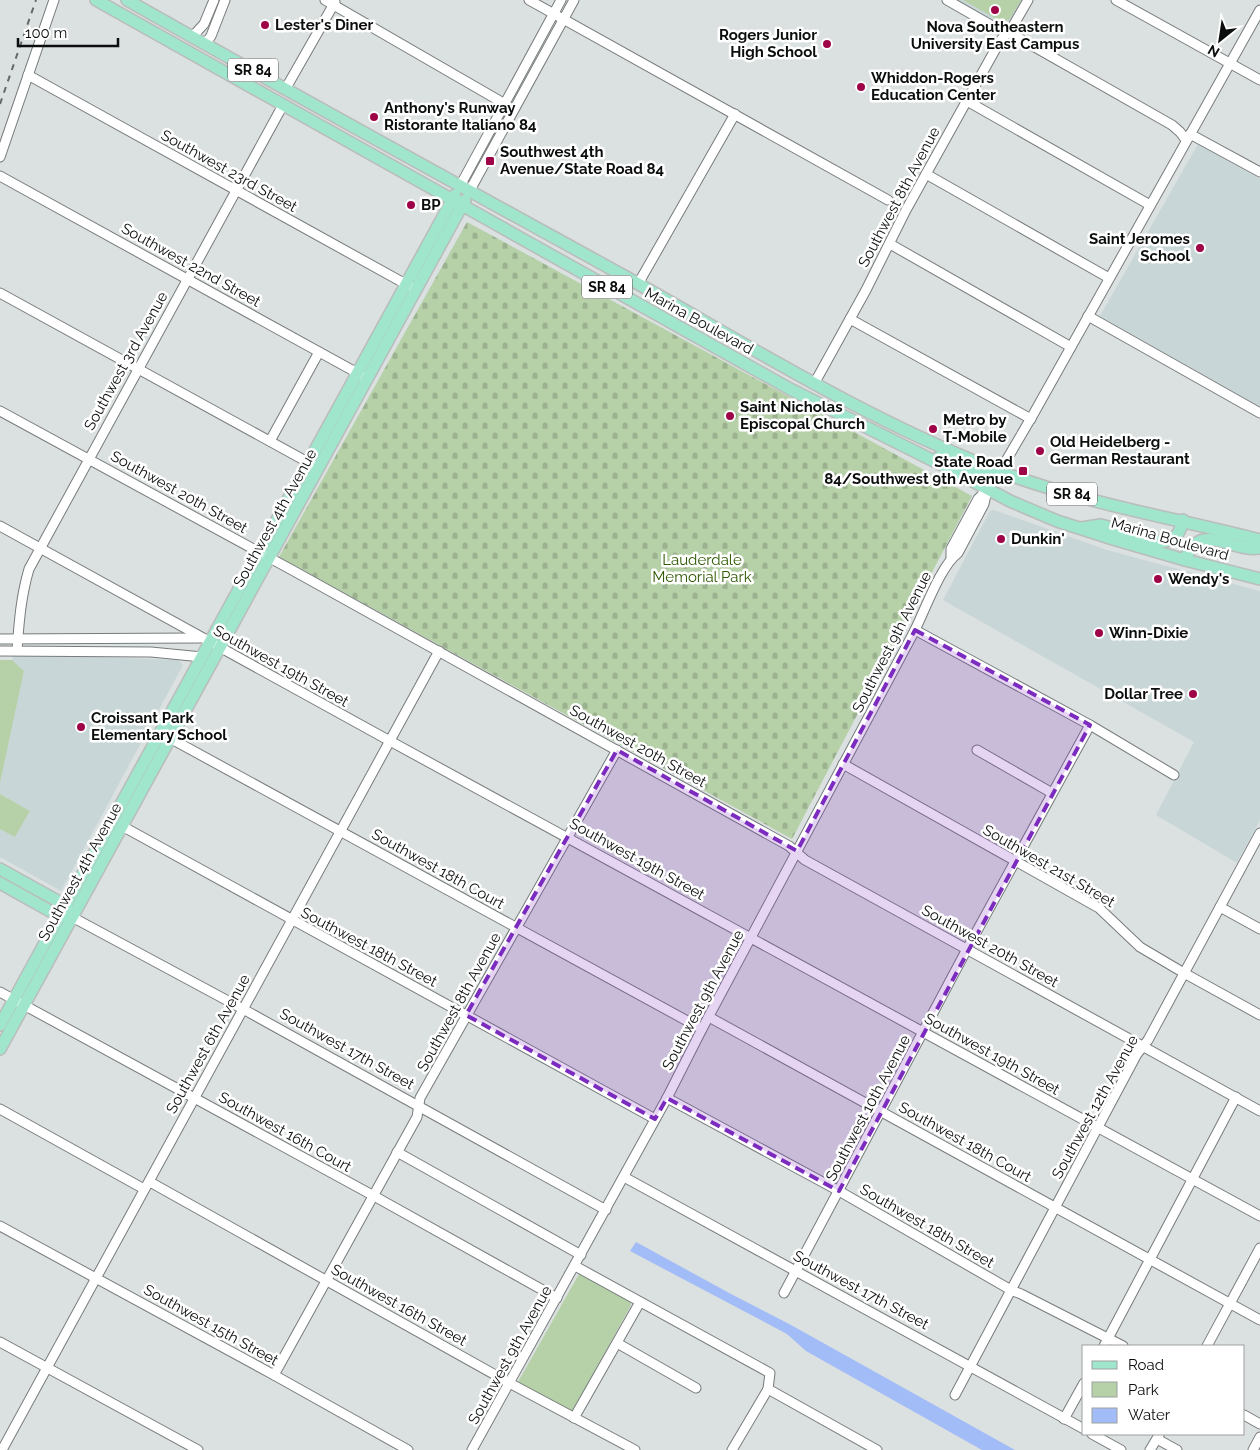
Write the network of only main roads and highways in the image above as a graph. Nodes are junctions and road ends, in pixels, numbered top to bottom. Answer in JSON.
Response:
{"nodes":[{"id":1,"x":96,"y":0,"type":"edge"},
{"id":2,"x":127,"y":0,"type":"edge"},
{"id":3,"x":167,"y":40,"type":"junction"},
{"id":4,"x":205,"y":44,"type":"junction"},
{"id":5,"x":286,"y":88,"type":"junction"},
{"id":6,"x":267,"y":97,"type":"junction"},
{"id":7,"x":301,"y":97,"type":"junction"},
{"id":8,"x":283,"y":105,"type":"junction"},
{"id":9,"x":464,"y":189,"type":"junction"},
{"id":10,"x":457,"y":202,"type":"junction"},
{"id":11,"x":814,"y":384,"type":"junction"},
{"id":12,"x":790,"y":389,"type":"junction"},
{"id":13,"x":924,"y":456,"type":"junction"},
{"id":14,"x":1000,"y":471,"type":"junction"},
{"id":15,"x":1183,"y":520,"type":"junction"},
{"id":16,"x":1079,"y":528,"type":"junction"},
{"id":17,"x":1260,"y":540,"type":"edge"},
{"id":18,"x":1260,"y":548,"type":"edge"},
{"id":19,"x":1185,"y":560,"type":"junction"},
{"id":20,"x":1260,"y":579,"type":"edge"},
{"id":21,"x":211,"y":643,"type":"junction"},
{"id":22,"x":166,"y":736,"type":"junction"},
{"id":23,"x":0,"y":869,"type":"edge"},
{"id":24,"x":0,"y":883,"type":"edge"},
{"id":25,"x":65,"y":905,"type":"junction"},
{"id":26,"x":59,"y":916,"type":"junction"},
{"id":27,"x":72,"y":917,"type":"junction"},
{"id":28,"x":19,"y":1003,"type":"junction"},
{"id":29,"x":0,"y":1025,"type":"edge"},
{"id":30,"x":0,"y":1049,"type":"edge"}],
"edges":[{"from":1,"to":3,"type":"main road","name":"Marina Boulevard","number":"SR 84"},
{"from":2,"to":4,"type":"main road","name":"Marina Boulevard","number":"SR 84"},
{"from":3,"to":4,"type":"main road"},
{"from":3,"to":6,"type":"main road","name":"Marina Boulevard","number":"SR 84"},
{"from":4,"to":5,"type":"main road","name":"Marina Boulevard","number":"SR 84"},
{"from":5,"to":6,"type":"main road"},
{"from":5,"to":7,"type":"main road","name":"Marina Boulevard","number":"SR 84"},
{"from":6,"to":8,"type":"main road","name":"Marina Boulevard","number":"SR 84"},
{"from":7,"to":8,"type":"main road"},
{"from":7,"to":9,"type":"main road","name":"Marina Boulevard","number":"SR 84"},
{"from":8,"to":10,"type":"main road","name":"Marina Boulevard","number":"SR 84"},
{"from":9,"to":10,"type":"main road","name":"Southwest 4th Avenue"},
{"from":9,"to":11,"type":"main road","name":"Marina Boulevard","number":"SR 84"},
{"from":10,"to":12,"type":"main road","name":"Marina Boulevard","number":"SR 84"},
{"from":10,"to":21,"type":"main road","name":"Southwest 4th Avenue"},
{"from":11,"to":12,"type":"main road"},
{"from":11,"to":14,"type":"main road","name":"Marina Boulevard","number":"SR 84"},
{"from":12,"to":13,"type":"main road","name":"Marina Boulevard","number":"SR 84"},
{"from":13,"to":14,"type":"main road"},
{"from":13,"to":16,"type":"main road","name":"Marina Boulevard","number":"SR 84"},
{"from":14,"to":15,"type":"main road","name":"Marina Boulevard","number":"SR 84"},
{"from":15,"to":16,"type":"main road"},
{"from":15,"to":17,"type":"main road","name":"Marina Boulevard","number":"SR 84"},
{"from":16,"to":19,"type":"main road","name":"Marina Boulevard","number":"SR 84"},
{"from":18,"to":19,"type":"main road"},
{"from":19,"to":20,"type":"main road","name":"Marina Boulevard","number":"SR 84"},
{"from":21,"to":22,"type":"main road","name":"Southwest 4th Avenue"},
{"from":21,"to":22,"type":"main road","name":"Southwest 4th Avenue"},
{"from":22,"to":25,"type":"main road","name":"Southwest 4th Avenue"},
{"from":22,"to":27,"type":"main road","name":"Southwest 4th Avenue"},
{"from":23,"to":25,"type":"main road"},
{"from":24,"to":26,"type":"main road","name":"Southwest 17th Street"},
{"from":25,"to":26,"type":"main road","name":"Southwest 4th Avenue"},
{"from":25,"to":27,"type":"main road"},
{"from":26,"to":27,"type":"main road","name":"Southwest 17th Street"},
{"from":26,"to":28,"type":"main road","name":"Southwest 4th Avenue"},
{"from":27,"to":28,"type":"main road","name":"Southwest 4th Avenue"},
{"from":28,"to":29,"type":"main road","name":"Southwest 4th Avenue"},
{"from":28,"to":30,"type":"main road","name":"Southwest 4th Avenue"}]}
